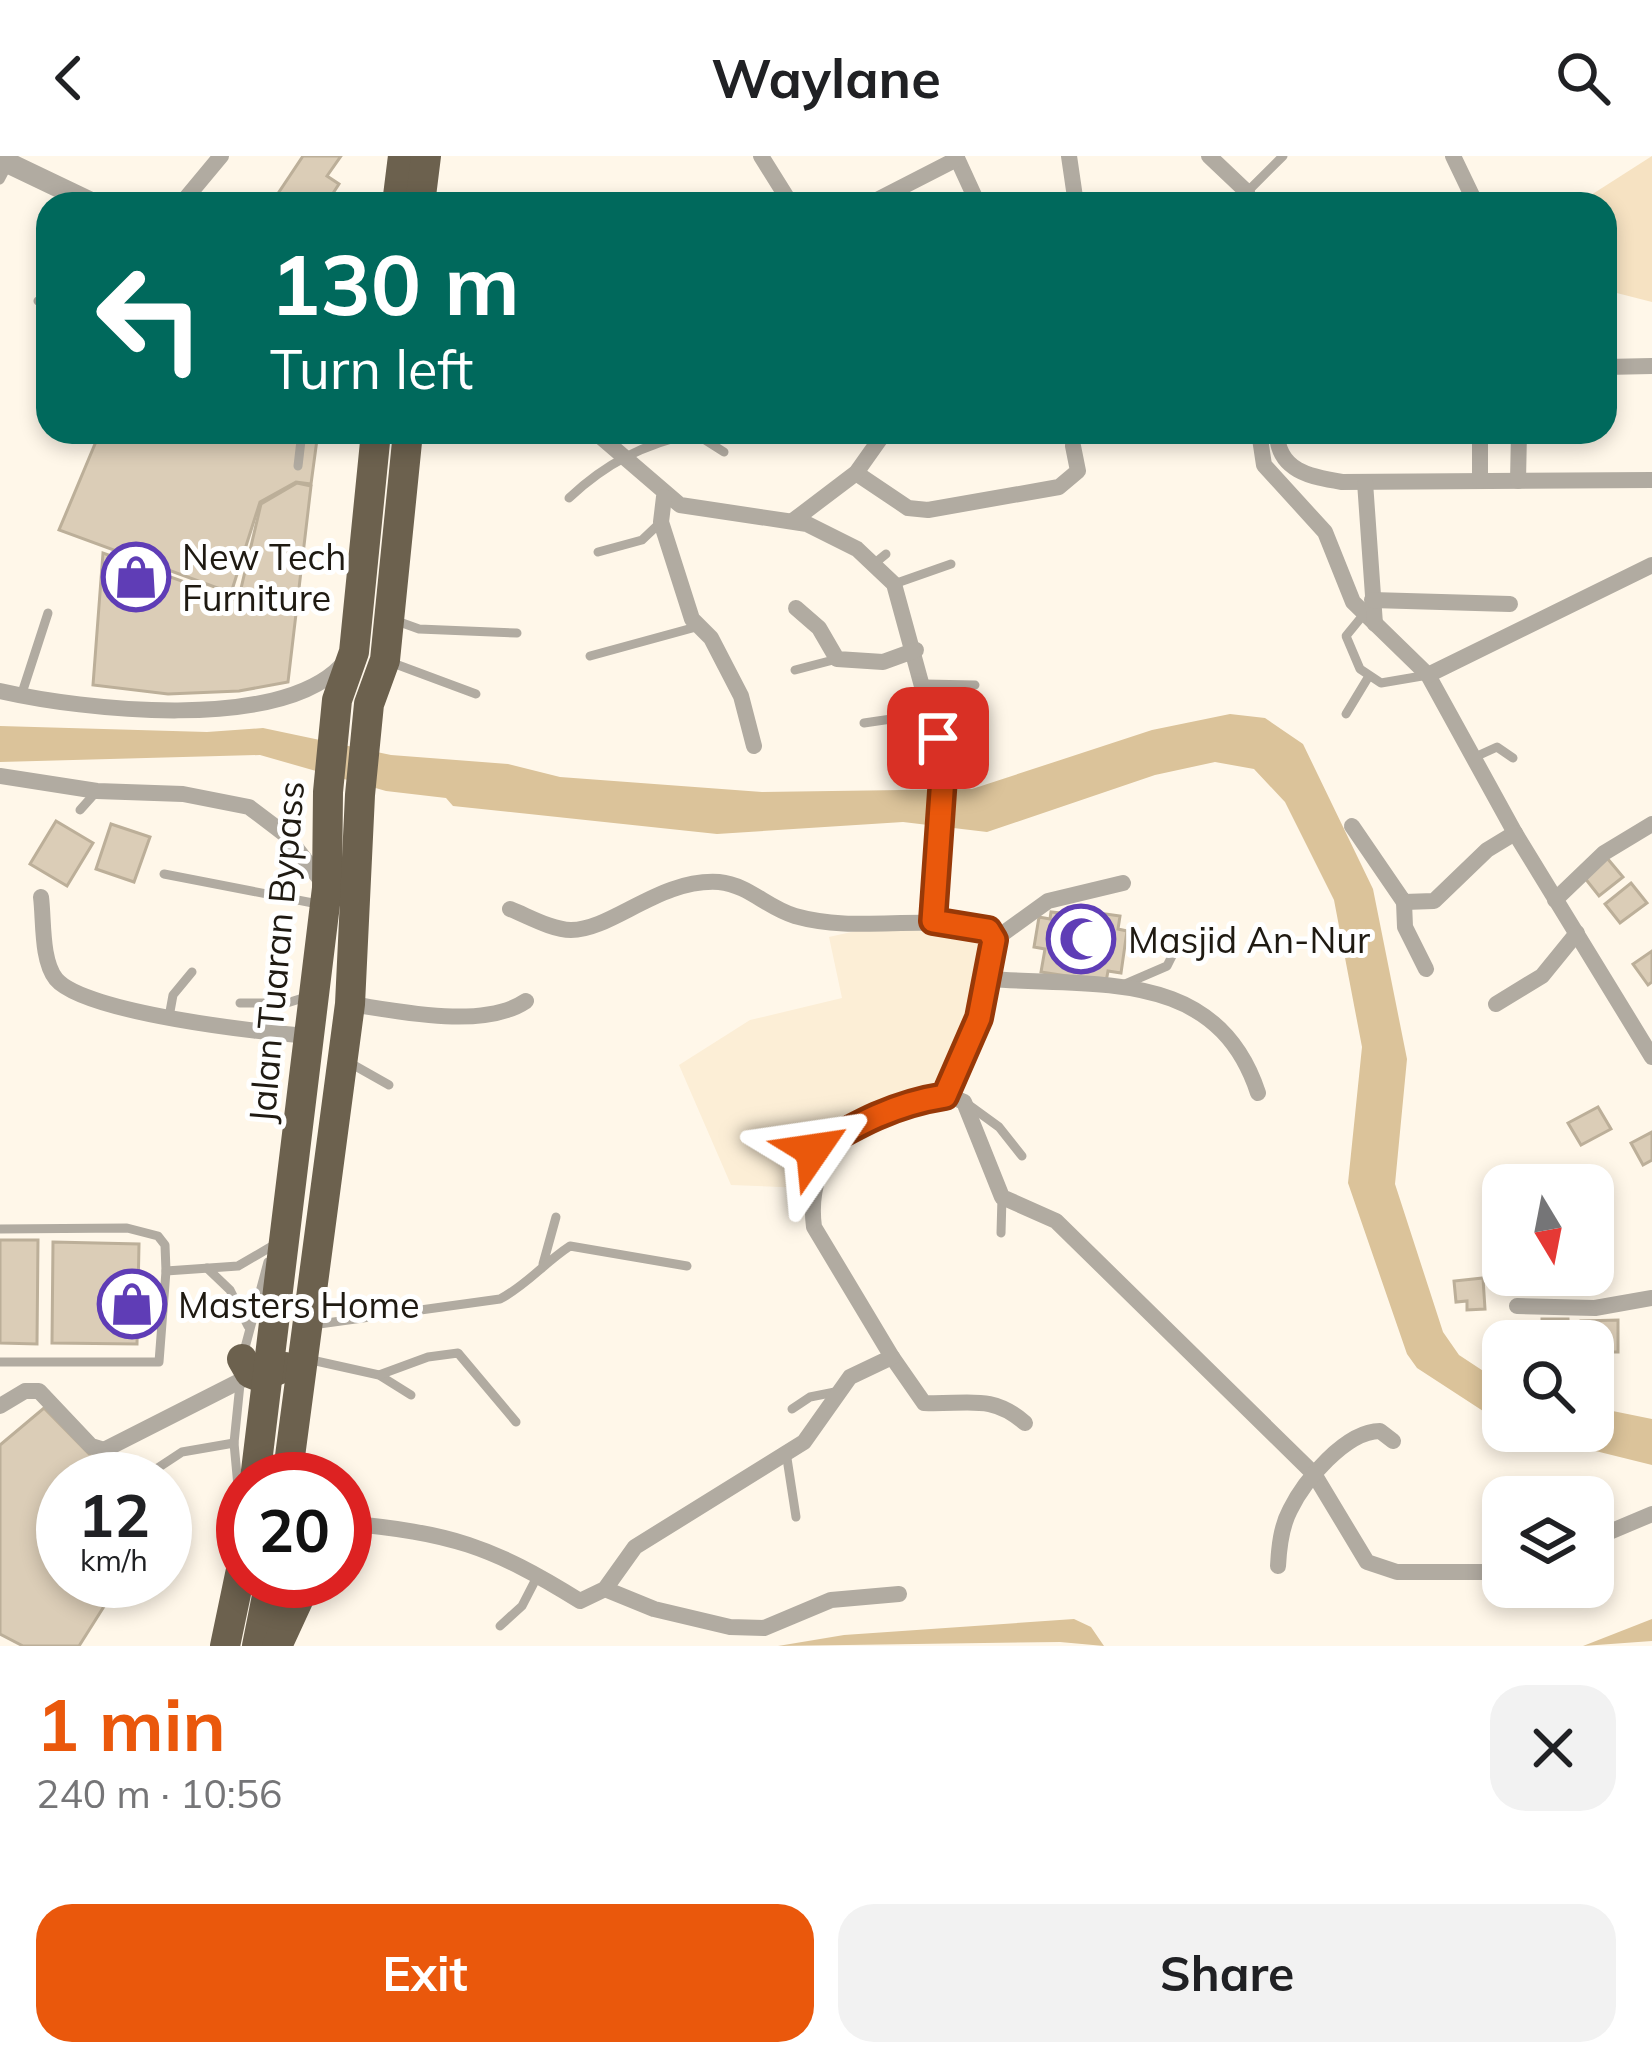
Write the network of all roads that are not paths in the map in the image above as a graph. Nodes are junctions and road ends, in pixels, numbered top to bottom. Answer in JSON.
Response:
{"nodes":[{"id":1,"x":221,"y":156,"type":"edge"},
{"id":2,"x":403,"y":156,"type":"edge"},
{"id":3,"x":426,"y":156,"type":"edge"},
{"id":4,"x":438,"y":156,"type":"edge"},
{"id":5,"x":761,"y":156,"type":"edge"},
{"id":6,"x":1069,"y":156,"type":"edge"},
{"id":7,"x":1209,"y":156,"type":"edge"},
{"id":8,"x":1283,"y":156,"type":"edge"},
{"id":9,"x":1453,"y":156,"type":"edge"},
{"id":10,"x":956,"y":157,"type":"edge"},
{"id":11,"x":5,"y":164,"type":"edge"},
{"id":12,"x":67,"y":192,"type":"edge"},
{"id":13,"x":191,"y":192,"type":"edge"},
{"id":14,"x":399,"y":192,"type":"edge"},
{"id":15,"x":422,"y":192,"type":"edge"},
{"id":16,"x":435,"y":192,"type":"edge"},
{"id":17,"x":783,"y":192,"type":"edge"},
{"id":18,"x":891,"y":192,"type":"edge"},
{"id":19,"x":973,"y":192,"type":"edge"},
{"id":20,"x":1074,"y":192,"type":"edge"},
{"id":21,"x":1237,"y":192,"type":"edge"},
{"id":22,"x":1248,"y":192,"type":"edge"},
{"id":23,"x":1470,"y":192,"type":"edge"},
{"id":24,"x":1652,"y":366,"type":"edge"},
{"id":25,"x":1617,"y":367,"type":"edge"},
{"id":26,"x":301,"y":444,"type":"edge"},
{"id":27,"x":369,"y":444,"type":"edge"},
{"id":28,"x":407,"y":444,"type":"edge"},
{"id":29,"x":608,"y":444,"type":"edge"},
{"id":30,"x":649,"y":444,"type":"edge"},
{"id":31,"x":711,"y":444,"type":"edge"},
{"id":32,"x":876,"y":444,"type":"edge"},
{"id":33,"x":1261,"y":444,"type":"edge"},
{"id":34,"x":1279,"y":444,"type":"edge"},
{"id":35,"x":1480,"y":444,"type":"edge"},
{"id":36,"x":1519,"y":444,"type":"edge"},
{"id":37,"x":1073,"y":446,"type":"dead end"},
{"id":38,"x":724,"y":452,"type":"dead end"},
{"id":39,"x":623,"y":457,"type":"junction"},
{"id":40,"x":298,"y":466,"type":"dead end"},
{"id":41,"x":856,"y":472,"type":"junction"},
{"id":42,"x":1652,"y":480,"type":"edge"},
{"id":43,"x":1480,"y":481,"type":"junction"},
{"id":44,"x":1518,"y":481,"type":"junction"},
{"id":45,"x":1365,"y":482,"type":"junction"},
{"id":46,"x":664,"y":497,"type":"junction"},
{"id":47,"x":569,"y":498,"type":"dead end"},
{"id":48,"x":794,"y":520,"type":"junction"},
{"id":49,"x":661,"y":522,"type":"junction"},
{"id":50,"x":598,"y":552,"type":"dead end"},
{"id":51,"x":951,"y":564,"type":"dead end"},
{"id":52,"x":1652,"y":565,"type":"edge"},
{"id":53,"x":894,"y":584,"type":"junction"},
{"id":54,"x":1510,"y":604,"type":"dead end"},
{"id":55,"x":796,"y":608,"type":"dead end"},
{"id":56,"x":49,"y":613,"type":"dead end"},
{"id":57,"x":1370,"y":613,"type":"junction"},
{"id":58,"x":389,"y":619,"type":"junction"},
{"id":59,"x":696,"y":627,"type":"junction"},
{"id":60,"x":517,"y":633,"type":"dead end"},
{"id":61,"x":916,"y":650,"type":"junction"},
{"id":62,"x":369,"y":656,"type":"junction"},
{"id":63,"x":590,"y":656,"type":"dead end"},
{"id":64,"x":838,"y":659,"type":"junction"},
{"id":65,"x":795,"y":670,"type":"dead end"},
{"id":66,"x":1428,"y":675,"type":"junction"},
{"id":67,"x":1369,"y":676,"type":"junction"},
{"id":68,"x":924,"y":684,"type":"junction"},
{"id":69,"x":975,"y":685,"type":"dead end"},
{"id":70,"x":0,"y":692,"type":"edge"},
{"id":71,"x":476,"y":694,"type":"dead end"},
{"id":72,"x":21,"y":696,"type":"junction"},
{"id":73,"x":932,"y":713,"type":"junction"},
{"id":74,"x":1346,"y":714,"type":"dead end"},
{"id":75,"x":864,"y":723,"type":"dead end"},
{"id":76,"x":754,"y":746,"type":"dead end"},
{"id":77,"x":1475,"y":757,"type":"junction"},
{"id":78,"x":1513,"y":758,"type":"dead end"},
{"id":79,"x":0,"y":776,"type":"edge"},
{"id":80,"x":98,"y":791,"type":"junction"},
{"id":81,"x":80,"y":810,"type":"dead end"},
{"id":82,"x":1652,"y":824,"type":"edge"},
{"id":83,"x":1352,"y":826,"type":"dead end"},
{"id":84,"x":1515,"y":833,"type":"junction"},
{"id":85,"x":164,"y":874,"type":"dead end"},
{"id":86,"x":1123,"y":883,"type":"dead end"},
{"id":87,"x":41,"y":897,"type":"dead end"},
{"id":88,"x":326,"y":897,"type":"junction"},
{"id":89,"x":1556,"y":900,"type":"junction"},
{"id":90,"x":1434,"y":901,"type":"junction"},
{"id":91,"x":1404,"y":902,"type":"junction"},
{"id":92,"x":510,"y":909,"type":"dead end"},
{"id":93,"x":1444,"y":917,"type":"dead end"},
{"id":94,"x":933,"y":921,"type":"junction"},
{"id":95,"x":1577,"y":933,"type":"junction"},
{"id":96,"x":994,"y":940,"type":"junction"},
{"id":97,"x":1179,"y":942,"type":"dead end"},
{"id":98,"x":1426,"y":969,"type":"dead end"},
{"id":99,"x":192,"y":972,"type":"dead end"},
{"id":100,"x":990,"y":979,"type":"junction"},
{"id":101,"x":1118,"y":987,"type":"junction"},
{"id":102,"x":315,"y":994,"type":"junction"},
{"id":103,"x":526,"y":1000,"type":"dead end"},
{"id":104,"x":240,"y":1003,"type":"dead end"},
{"id":105,"x":350,"y":1004,"type":"junction"},
{"id":106,"x":1496,"y":1004,"type":"dead end"},
{"id":107,"x":169,"y":1018,"type":"junction"},
{"id":108,"x":310,"y":1036,"type":"junction"},
{"id":109,"x":1652,"y":1057,"type":"edge"},
{"id":110,"x":340,"y":1058,"type":"junction"},
{"id":111,"x":389,"y":1085,"type":"dead end"},
{"id":112,"x":1258,"y":1094,"type":"dead end"},
{"id":113,"x":945,"y":1096,"type":"junction"},
{"id":114,"x":964,"y":1102,"type":"junction"},
{"id":115,"x":840,"y":1136,"type":"junction"},
{"id":116,"x":813,"y":1150,"type":"dead end"},
{"id":117,"x":1022,"y":1156,"type":"dead end"},
{"id":118,"x":294,"y":1190,"type":"junction"},
{"id":119,"x":1002,"y":1197,"type":"junction"},
{"id":120,"x":556,"y":1217,"type":"dead end"},
{"id":121,"x":0,"y":1229,"type":"edge"},
{"id":122,"x":1001,"y":1233,"type":"dead end"},
{"id":123,"x":273,"y":1246,"type":"junction"},
{"id":124,"x":543,"y":1264,"type":"junction"},
{"id":125,"x":687,"y":1266,"type":"dead end"},
{"id":126,"x":206,"y":1268,"type":"junction"},
{"id":127,"x":166,"y":1270,"type":"junction"},
{"id":128,"x":1652,"y":1298,"type":"edge"},
{"id":129,"x":1517,"y":1306,"type":"dead end"},
{"id":130,"x":248,"y":1326,"type":"junction"},
{"id":131,"x":304,"y":1341,"type":"junction"},
{"id":132,"x":892,"y":1358,"type":"junction"},
{"id":133,"x":0,"y":1362,"type":"edge"},
{"id":134,"x":250,"y":1372,"type":"junction"},
{"id":135,"x":379,"y":1375,"type":"junction"},
{"id":136,"x":835,"y":1392,"type":"junction"},
{"id":137,"x":411,"y":1395,"type":"dead end"},
{"id":138,"x":0,"y":1406,"type":"edge"},
{"id":139,"x":792,"y":1409,"type":"dead end"},
{"id":140,"x":516,"y":1422,"type":"dead end"},
{"id":141,"x":1025,"y":1423,"type":"dead end"},
{"id":142,"x":1393,"y":1441,"type":"dead end"},
{"id":143,"x":234,"y":1443,"type":"junction"},
{"id":144,"x":182,"y":1452,"type":"edge"},
{"id":145,"x":235,"y":1452,"type":"edge"},
{"id":146,"x":254,"y":1452,"type":"edge"},
{"id":147,"x":290,"y":1452,"type":"edge"},
{"id":148,"x":786,"y":1452,"type":"junction"},
{"id":149,"x":1314,"y":1474,"type":"junction"},
{"id":150,"x":1652,"y":1514,"type":"edge"},
{"id":151,"x":796,"y":1517,"type":"dead end"},
{"id":152,"x":372,"y":1526,"type":"edge"},
{"id":153,"x":1614,"y":1530,"type":"edge"},
{"id":154,"x":1278,"y":1565,"type":"dead end"},
{"id":155,"x":1482,"y":1571,"type":"edge"},
{"id":156,"x":538,"y":1575,"type":"junction"},
{"id":157,"x":605,"y":1589,"type":"junction"},
{"id":158,"x":899,"y":1594,"type":"dead end"},
{"id":159,"x":233,"y":1608,"type":"edge"},
{"id":160,"x":245,"y":1608,"type":"edge"},
{"id":161,"x":265,"y":1608,"type":"edge"},
{"id":162,"x":295,"y":1608,"type":"edge"},
{"id":163,"x":500,"y":1626,"type":"dead end"},
{"id":164,"x":225,"y":1646,"type":"edge"},
{"id":165,"x":237,"y":1646,"type":"edge"},
{"id":166,"x":257,"y":1646,"type":"edge"},
{"id":167,"x":277,"y":1646,"type":"edge"}],
"edges":[{"from":1,"to":13,"type":"street"},
{"from":2,"to":14,"type":"highway"},
{"from":3,"to":15,"type":"highway"},
{"from":4,"to":16,"type":"highway"},
{"from":5,"to":17,"type":"street"},
{"from":6,"to":20,"type":"street"},
{"from":7,"to":21,"type":"street"},
{"from":8,"to":22,"type":"lane"},
{"from":9,"to":23,"type":"street"},
{"from":10,"to":18,"type":"street"},
{"from":10,"to":19,"type":"street"},
{"from":11,"to":12,"type":"street"},
{"from":24,"to":25,"type":"street"},
{"from":26,"to":40,"type":"lane"},
{"from":27,"to":62,"type":"highway","name":"Jalan Tuaran Bypass"},
{"from":28,"to":58,"type":"highway","name":"Jalan Tuaran Bypass"},
{"from":29,"to":39,"type":"street"},
{"from":30,"to":39,"type":"lane"},
{"from":31,"to":38,"type":"lane"},
{"from":32,"to":41,"type":"street"},
{"from":33,"to":57,"type":"street"},
{"from":34,"to":45,"type":"street"},
{"from":35,"to":43,"type":"street"},
{"from":36,"to":44,"type":"street"},
{"from":37,"to":41,"type":"street"},
{"from":39,"to":46,"type":"street"},
{"from":39,"to":47,"type":"lane"},
{"from":41,"to":48,"type":"street"},
{"from":42,"to":44,"type":"street"},
{"from":43,"to":44,"type":"street"},
{"from":43,"to":45,"type":"street"},
{"from":45,"to":57,"type":"street"},
{"from":46,"to":48,"type":"street"},
{"from":46,"to":49,"type":"street"},
{"from":48,"to":53,"type":"street"},
{"from":49,"to":50,"type":"lane"},
{"from":49,"to":59,"type":"street"},
{"from":51,"to":53,"type":"lane"},
{"from":52,"to":66,"type":"street"},
{"from":53,"to":61,"type":"street"},
{"from":54,"to":57,"type":"street"},
{"from":55,"to":64,"type":"street"},
{"from":56,"to":72,"type":"lane"},
{"from":57,"to":66,"type":"street"},
{"from":57,"to":67,"type":"lane"},
{"from":58,"to":60,"type":"lane"},
{"from":58,"to":62,"type":"highway","name":"Jalan Tuaran Bypass"},
{"from":59,"to":63,"type":"lane"},
{"from":59,"to":76,"type":"street"},
{"from":61,"to":64,"type":"street"},
{"from":61,"to":68,"type":"street"},
{"from":62,"to":71,"type":"lane"},
{"from":62,"to":72,"type":"street"},
{"from":62,"to":88,"type":"highway","name":"Jalan Tuaran Bypass"},
{"from":62,"to":105,"type":"highway","name":"Jalan Tuaran Bypass"},
{"from":64,"to":65,"type":"lane"},
{"from":66,"to":67,"type":"lane"},
{"from":66,"to":77,"type":"street"},
{"from":67,"to":74,"type":"lane"},
{"from":68,"to":69,"type":"lane"},
{"from":68,"to":73,"type":"street"},
{"from":70,"to":72,"type":"street"},
{"from":73,"to":75,"type":"lane"},
{"from":73,"to":94,"type":"street"},
{"from":77,"to":78,"type":"lane"},
{"from":77,"to":84,"type":"street"},
{"from":79,"to":80,"type":"street"},
{"from":80,"to":81,"type":"lane"},
{"from":80,"to":88,"type":"street"},
{"from":82,"to":89,"type":"street"},
{"from":83,"to":91,"type":"street"},
{"from":84,"to":89,"type":"street"},
{"from":84,"to":90,"type":"street"},
{"from":85,"to":88,"type":"lane"},
{"from":86,"to":96,"type":"street"},
{"from":87,"to":107,"type":"street"},
{"from":88,"to":102,"type":"highway","name":"Jalan Tuaran Bypass"},
{"from":89,"to":95,"type":"street"},
{"from":90,"to":91,"type":"street"},
{"from":90,"to":93,"type":"lane"},
{"from":91,"to":98,"type":"street"},
{"from":92,"to":94,"type":"street"},
{"from":94,"to":96,"type":"street"},
{"from":95,"to":106,"type":"street"},
{"from":95,"to":109,"type":"street"},
{"from":96,"to":100,"type":"street"},
{"from":97,"to":101,"type":"lane"},
{"from":99,"to":107,"type":"lane"},
{"from":100,"to":101,"type":"street"},
{"from":100,"to":113,"type":"street"},
{"from":101,"to":112,"type":"street"},
{"from":102,"to":104,"type":"lane"},
{"from":102,"to":108,"type":"highway","name":"Jalan Tuaran Bypass"},
{"from":103,"to":105,"type":"street"},
{"from":105,"to":110,"type":"highway","name":"Jalan Tuaran Bypass"},
{"from":107,"to":108,"type":"street"},
{"from":108,"to":118,"type":"highway","name":"Jalan Tuaran Bypass"},
{"from":110,"to":111,"type":"lane"},
{"from":110,"to":131,"type":"highway","name":"Jalan Tuaran Bypass"},
{"from":113,"to":114,"type":"street"},
{"from":113,"to":115,"type":"street"},
{"from":114,"to":117,"type":"lane"},
{"from":114,"to":119,"type":"street"},
{"from":115,"to":116,"type":"lane"},
{"from":115,"to":132,"type":"street"},
{"from":118,"to":123,"type":"lane"},
{"from":118,"to":134,"type":"highway","name":"Jalan Tuaran Bypass"},
{"from":119,"to":122,"type":"lane"},
{"from":119,"to":149,"type":"street"},
{"from":120,"to":124,"type":"lane"},
{"from":121,"to":127,"type":"lane"},
{"from":123,"to":126,"type":"lane"},
{"from":123,"to":130,"type":"lane"},
{"from":124,"to":125,"type":"lane"},
{"from":124,"to":131,"type":"lane"},
{"from":126,"to":127,"type":"lane"},
{"from":126,"to":130,"type":"lane"},
{"from":127,"to":133,"type":"lane"},
{"from":128,"to":129,"type":"street"},
{"from":130,"to":134,"type":"lane"},
{"from":131,"to":134,"type":"highway"},
{"from":131,"to":135,"type":"lane"},
{"from":131,"to":147,"type":"highway","name":"Jalan Tuaran Bypass"},
{"from":132,"to":136,"type":"street"},
{"from":132,"to":141,"type":"street"},
{"from":134,"to":138,"type":"street"},
{"from":134,"to":143,"type":"lane"},
{"from":134,"to":146,"type":"highway","name":"Jalan Tuaran Bypass"},
{"from":135,"to":137,"type":"lane"},
{"from":135,"to":140,"type":"lane"},
{"from":136,"to":139,"type":"lane"},
{"from":136,"to":148,"type":"street"},
{"from":142,"to":149,"type":"street"},
{"from":143,"to":144,"type":"lane"},
{"from":143,"to":145,"type":"lane"},
{"from":148,"to":151,"type":"lane"},
{"from":148,"to":157,"type":"street"},
{"from":149,"to":154,"type":"street"},
{"from":149,"to":155,"type":"street"},
{"from":150,"to":153,"type":"street"},
{"from":152,"to":156,"type":"street"},
{"from":156,"to":157,"type":"street"},
{"from":156,"to":163,"type":"lane"},
{"from":157,"to":158,"type":"street"},
{"from":159,"to":164,"type":"highway"},
{"from":160,"to":165,"type":"highway"},
{"from":161,"to":166,"type":"highway"},
{"from":162,"to":167,"type":"highway"}]}
